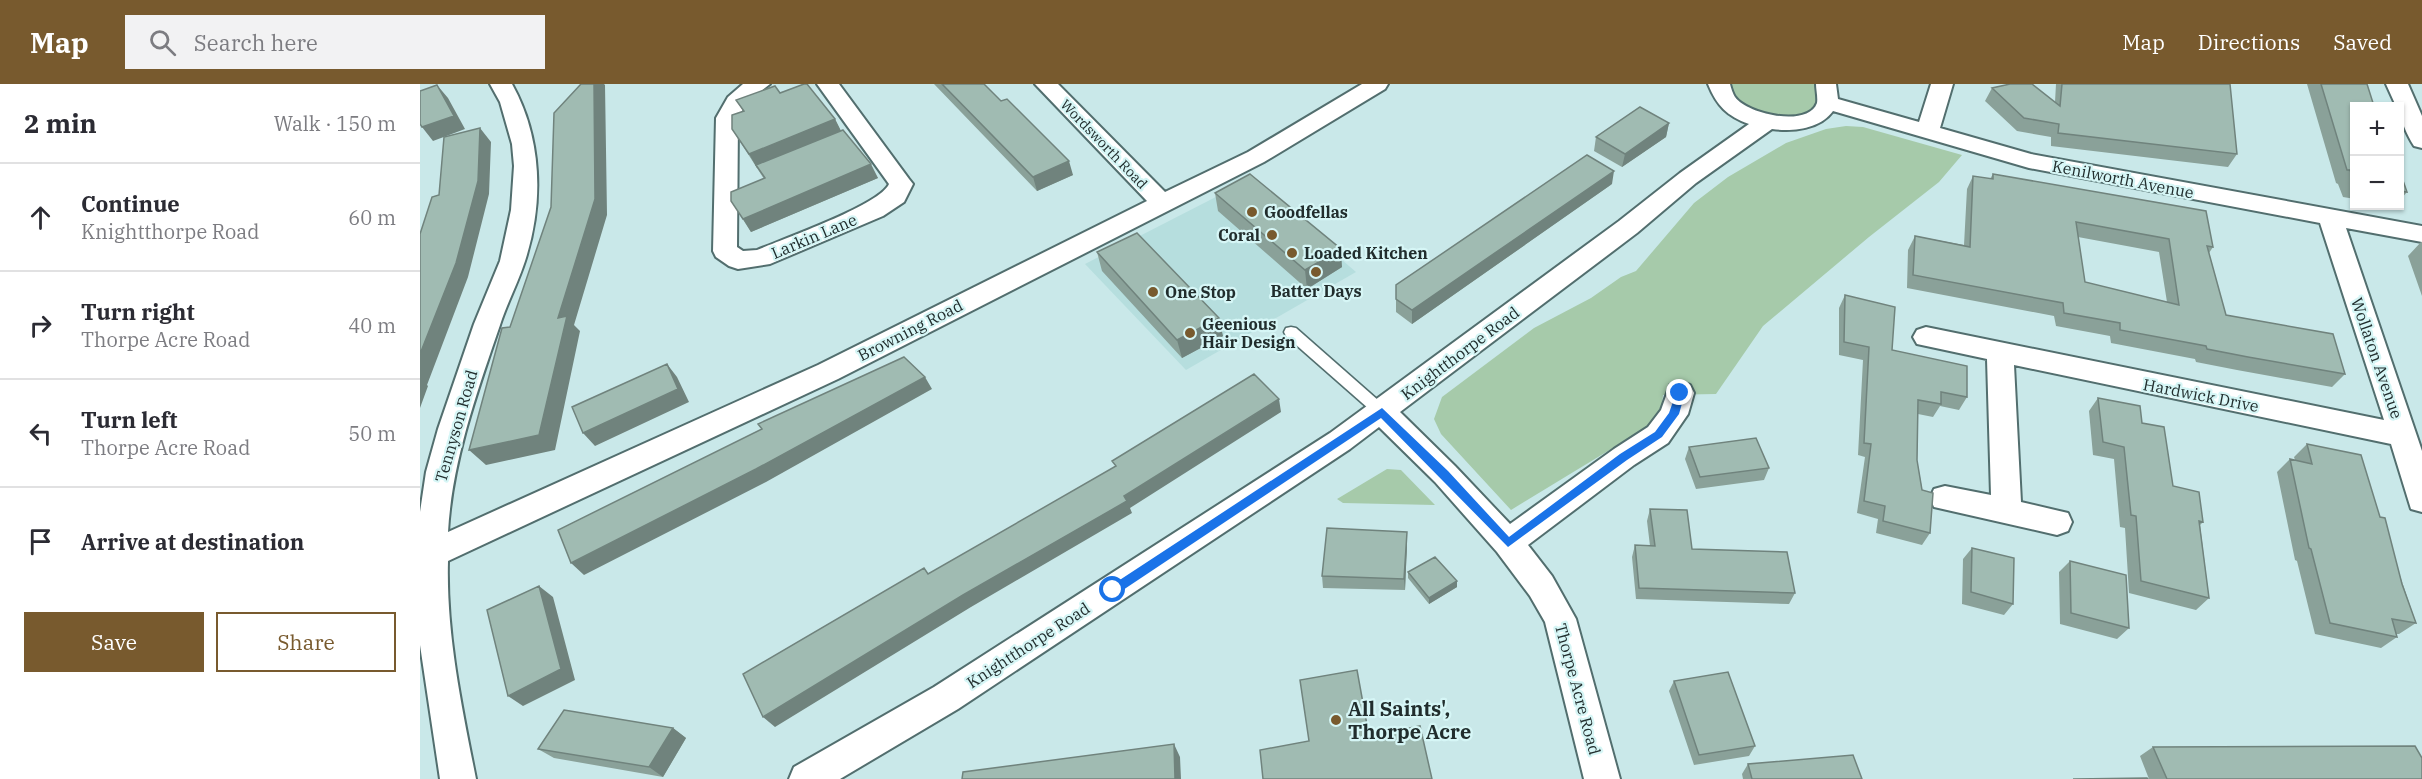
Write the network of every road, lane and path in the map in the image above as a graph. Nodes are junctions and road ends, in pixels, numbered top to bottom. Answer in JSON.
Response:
{"nodes":[{"id":1,"x":759,"y":84,"type":"edge"},
{"id":2,"x":830,"y":84,"type":"edge"},
{"id":3,"x":1046,"y":84,"type":"edge"},
{"id":4,"x":1377,"y":84,"type":"edge"},
{"id":5,"x":1719,"y":84,"type":"edge"},
{"id":6,"x":1942,"y":84,"type":"edge"},
{"id":7,"x":2397,"y":84,"type":"edge"},
{"id":8,"x":512,"y":87,"type":"edge"},
{"id":9,"x":1827,"y":94,"type":"edge"},
{"id":10,"x":1767,"y":122,"type":"junction"},
{"id":11,"x":1927,"y":132,"type":"junction"},
{"id":12,"x":2422,"y":141,"type":"edge"},
{"id":13,"x":1163,"y":204,"type":"junction"},
{"id":14,"x":2330,"y":217,"type":"junction"},
{"id":15,"x":2422,"y":234,"type":"edge"},
{"id":16,"x":1291,"y":332,"type":"dead end"},
{"id":17,"x":1926,"y":337,"type":"dead end"},
{"id":18,"x":2000,"y":354,"type":"junction"},
{"id":19,"x":1680,"y":393,"type":"dead end"},
{"id":20,"x":1382,"y":412,"type":"junction"},
{"id":21,"x":2403,"y":435,"type":"junction"},
{"id":22,"x":1945,"y":498,"type":"dead end"},
{"id":23,"x":2422,"y":500,"type":"edge"},
{"id":24,"x":2006,"y":512,"type":"junction"},
{"id":25,"x":2057,"y":522,"type":"dead end"},
{"id":26,"x":1508,"y":543,"type":"junction"},
{"id":27,"x":432,"y":554,"type":"junction"},
{"id":28,"x":815,"y":777,"type":"edge"},
{"id":29,"x":458,"y":779,"type":"edge"},
{"id":30,"x":1602,"y":779,"type":"edge"}],
"edges":[{"from":1,"to":2,"type":"street","name":"Larkin Lane"},
{"from":3,"to":13,"type":"street","name":"Wordsworth Road"},
{"from":4,"to":13,"type":"street","name":"Browning Road"},
{"from":5,"to":10,"type":"street"},
{"from":6,"to":11,"type":"street"},
{"from":7,"to":12,"type":"street"},
{"from":8,"to":27,"type":"street","name":"Tennyson Road"},
{"from":9,"to":10,"type":"street"},
{"from":9,"to":11,"type":"street","name":"Kenilworth Avenue"},
{"from":10,"to":20,"type":"street","name":"Knightthorpe Road"},
{"from":11,"to":14,"type":"street","name":"Kenilworth Avenue"},
{"from":13,"to":27,"type":"street","name":"Browning Road"},
{"from":14,"to":15,"type":"street","name":"Kenilworth Avenue"},
{"from":14,"to":21,"type":"street","name":"Wollaton Avenue"},
{"from":16,"to":20,"type":"lane"},
{"from":17,"to":18,"type":"street","name":"Hardwick Drive"},
{"from":18,"to":21,"type":"street","name":"Hardwick Drive"},
{"from":18,"to":24,"type":"street"},
{"from":19,"to":26,"type":"street"},
{"from":20,"to":26,"type":"street","name":"Thorpe Acre Road"},
{"from":20,"to":28,"type":"street","name":"Knightthorpe Road"},
{"from":21,"to":23,"type":"street","name":"Wollaton Avenue"},
{"from":22,"to":24,"type":"street"},
{"from":24,"to":25,"type":"street"},
{"from":26,"to":30,"type":"street","name":"Thorpe Acre Road"},
{"from":27,"to":29,"type":"street","name":"Tennyson Road"}]}
